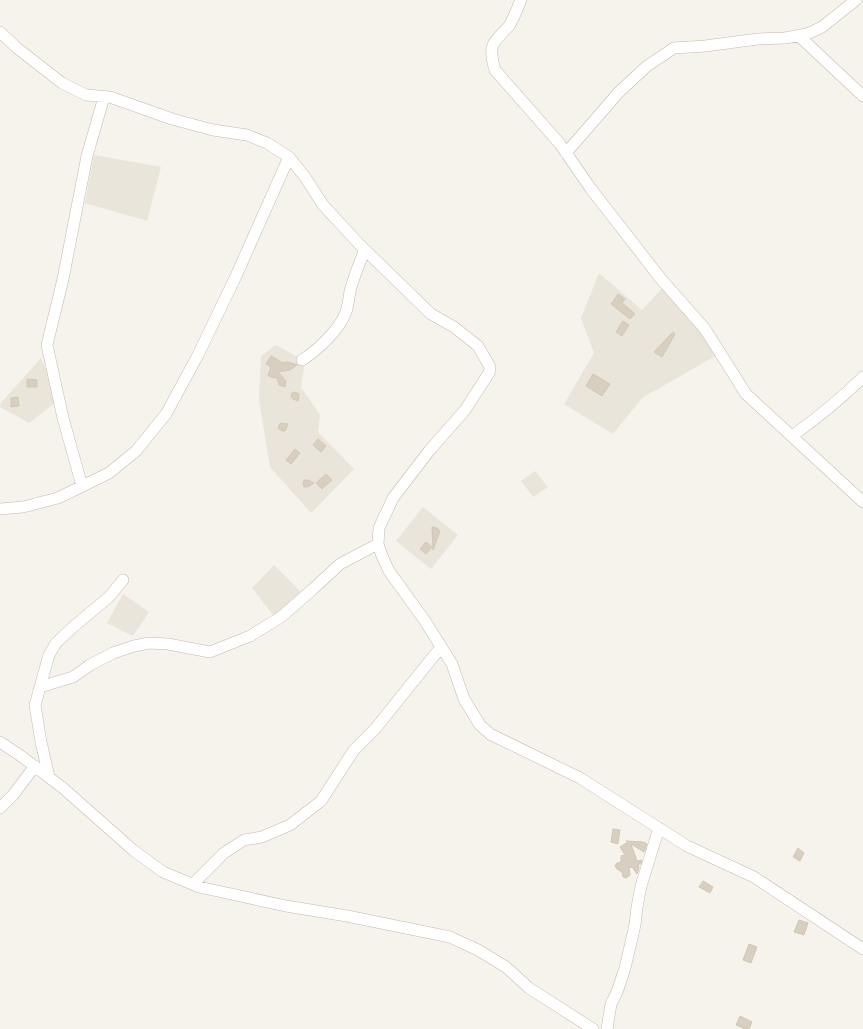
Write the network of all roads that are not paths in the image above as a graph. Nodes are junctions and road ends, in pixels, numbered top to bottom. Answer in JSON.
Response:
{"nodes":[{"id":1,"x":520,"y":0,"type":"edge"},
{"id":2,"x":856,"y":0,"type":"edge"},
{"id":3,"x":0,"y":32,"type":"edge"},
{"id":4,"x":799,"y":36,"type":"junction"},
{"id":5,"x":863,"y":96,"type":"edge"},
{"id":6,"x":104,"y":97,"type":"junction"},
{"id":7,"x":566,"y":153,"type":"junction"},
{"id":8,"x":289,"y":157,"type":"junction"},
{"id":9,"x":365,"y":250,"type":"junction"},
{"id":10,"x":302,"y":360,"type":"dead end"},
{"id":11,"x":863,"y":377,"type":"edge"},
{"id":12,"x":792,"y":436,"type":"junction"},
{"id":13,"x":82,"y":486,"type":"junction"},
{"id":14,"x":863,"y":502,"type":"edge"},
{"id":15,"x":0,"y":509,"type":"edge"},
{"id":16,"x":378,"y":544,"type":"junction"},
{"id":17,"x":123,"y":580,"type":"dead end"},
{"id":18,"x":441,"y":647,"type":"junction"},
{"id":19,"x":40,"y":686,"type":"junction"},
{"id":20,"x":0,"y":742,"type":"edge"},
{"id":21,"x":34,"y":766,"type":"junction"},
{"id":22,"x":49,"y":777,"type":"junction"},
{"id":23,"x":0,"y":808,"type":"edge"},
{"id":24,"x":659,"y":828,"type":"junction"},
{"id":25,"x":193,"y":884,"type":"junction"},
{"id":26,"x":863,"y":949,"type":"edge"},
{"id":27,"x":593,"y":1029,"type":"edge"},
{"id":28,"x":607,"y":1029,"type":"edge"}],
"edges":[{"from":1,"to":7,"type":"street"},
{"from":2,"to":4,"type":"street"},
{"from":3,"to":6,"type":"street"},
{"from":4,"to":5,"type":"street"},
{"from":4,"to":7,"type":"street"},
{"from":6,"to":8,"type":"street"},
{"from":6,"to":13,"type":"street"},
{"from":7,"to":12,"type":"street"},
{"from":8,"to":9,"type":"street"},
{"from":8,"to":13,"type":"street"},
{"from":9,"to":10,"type":"street"},
{"from":9,"to":16,"type":"street"},
{"from":11,"to":12,"type":"street"},
{"from":12,"to":14,"type":"street"},
{"from":13,"to":15,"type":"street"},
{"from":16,"to":18,"type":"street"},
{"from":16,"to":19,"type":"street"},
{"from":17,"to":19,"type":"street"},
{"from":18,"to":24,"type":"street"},
{"from":18,"to":25,"type":"street"},
{"from":19,"to":22,"type":"street"},
{"from":20,"to":21,"type":"street"},
{"from":21,"to":22,"type":"street"},
{"from":21,"to":23,"type":"street"},
{"from":22,"to":25,"type":"street"},
{"from":24,"to":26,"type":"street"},
{"from":24,"to":28,"type":"street"},
{"from":25,"to":27,"type":"street"}]}
